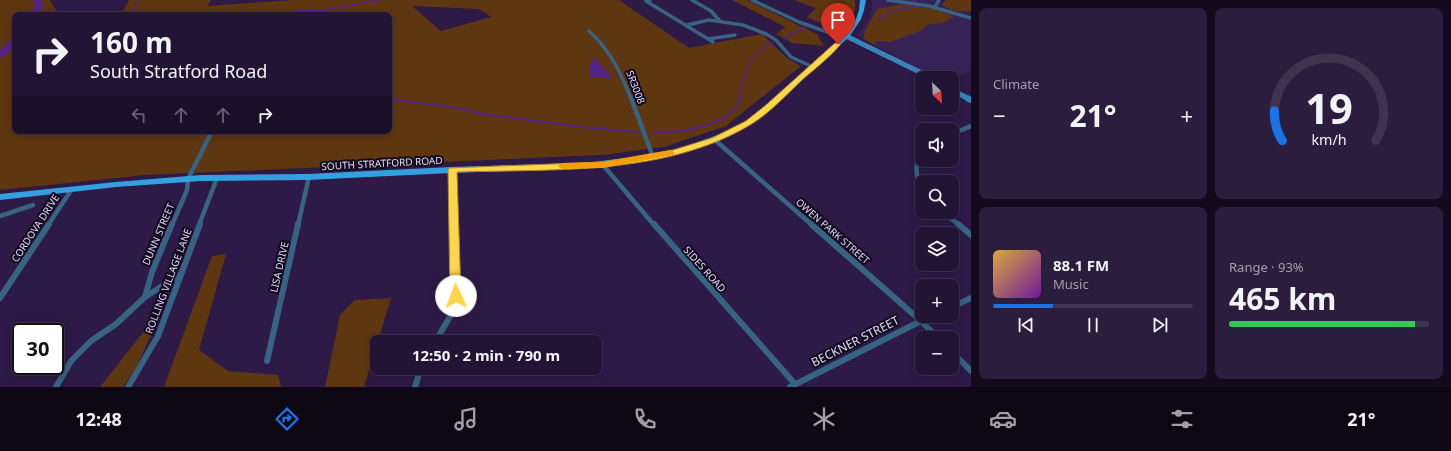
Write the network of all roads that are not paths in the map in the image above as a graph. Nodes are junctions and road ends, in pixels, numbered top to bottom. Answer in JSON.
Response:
{"nodes":[{"id":1,"x":650,"y":0,"type":"edge"},
{"id":2,"x":692,"y":0,"type":"edge"},
{"id":3,"x":752,"y":0,"type":"edge"},
{"id":4,"x":863,"y":0,"type":"edge"},
{"id":5,"x":888,"y":0,"type":"edge"},
{"id":6,"x":939,"y":0,"type":"edge"},
{"id":7,"x":935,"y":7,"type":"junction"},
{"id":8,"x":971,"y":18,"type":"edge"},
{"id":9,"x":719,"y":20,"type":"junction"},
{"id":10,"x":686,"y":25,"type":"junction"},
{"id":11,"x":589,"y":31,"type":"dead end"},
{"id":12,"x":735,"y":35,"type":"dead end"},
{"id":13,"x":845,"y":37,"type":"junction"},
{"id":14,"x":708,"y":39,"type":"junction"},
{"id":15,"x":712,"y":42,"type":"dead end"},
{"id":16,"x":813,"y":67,"type":"junction"},
{"id":17,"x":917,"y":71,"type":"edge"},
{"id":18,"x":915,"y":73,"type":"edge"},
{"id":19,"x":959,"y":94,"type":"edge"},
{"id":20,"x":971,"y":100,"type":"edge"},
{"id":21,"x":971,"y":126,"type":"edge"},
{"id":22,"x":959,"y":131,"type":"edge"},
{"id":23,"x":210,"y":134,"type":"edge"},
{"id":24,"x":714,"y":140,"type":"junction"},
{"id":25,"x":653,"y":157,"type":"junction"},
{"id":26,"x":603,"y":165,"type":"junction"},
{"id":27,"x":452,"y":170,"type":"junction"},
{"id":28,"x":309,"y":177,"type":"junction"},
{"id":29,"x":217,"y":178,"type":"junction"},
{"id":30,"x":188,"y":179,"type":"junction"},
{"id":31,"x":72,"y":188,"type":"junction"},
{"id":32,"x":0,"y":197,"type":"edge"},
{"id":33,"x":32,"y":205,"type":"dead end"},
{"id":34,"x":0,"y":216,"type":"edge"},
{"id":35,"x":952,"y":219,"type":"edge"},
{"id":36,"x":971,"y":235,"type":"edge"},
{"id":37,"x":181,"y":274,"type":"junction"},
{"id":38,"x":144,"y":297,"type":"junction"},
{"id":39,"x":0,"y":298,"type":"edge"},
{"id":40,"x":971,"y":298,"type":"edge"},
{"id":41,"x":959,"y":304,"type":"edge"},
{"id":42,"x":915,"y":316,"type":"edge"},
{"id":43,"x":917,"y":323,"type":"edge"},
{"id":44,"x":923,"y":323,"type":"edge"},
{"id":45,"x":931,"y":331,"type":"edge"},
{"id":46,"x":439,"y":335,"type":"edge"},
{"id":47,"x":959,"y":359,"type":"edge"},
{"id":48,"x":267,"y":361,"type":"dead end"},
{"id":49,"x":971,"y":371,"type":"edge"},
{"id":50,"x":419,"y":375,"type":"edge"},
{"id":51,"x":792,"y":386,"type":"edge"},
{"id":52,"x":56,"y":387,"type":"edge"},
{"id":53,"x":128,"y":387,"type":"edge"},
{"id":54,"x":415,"y":387,"type":"edge"}],
"edges":[{"from":1,"to":10,"type":"street"},
{"from":2,"to":9,"type":"street"},
{"from":3,"to":13,"type":"street"},
{"from":4,"to":13,"type":"main road","name":"SOUTH STRATFORD ROAD"},
{"from":5,"to":7,"type":"street"},
{"from":6,"to":7,"type":"street"},
{"from":7,"to":8,"type":"street"},
{"from":9,"to":10,"type":"street"},
{"from":9,"to":16,"type":"street"},
{"from":10,"to":14,"type":"street"},
{"from":11,"to":25,"type":"street","name":"SR3008"},
{"from":12,"to":14,"type":"street"},
{"from":13,"to":16,"type":"main road","name":"SOUTH STRATFORD ROAD"},
{"from":13,"to":17,"type":"main road"},
{"from":13,"to":18,"type":"main road"},
{"from":14,"to":15,"type":"street"},
{"from":16,"to":24,"type":"main road","name":"SOUTH STRATFORD ROAD"},
{"from":19,"to":20,"type":"main road"},
{"from":21,"to":22,"type":"street"},
{"from":23,"to":30,"type":"street","name":"DUNN STREET"},
{"from":24,"to":25,"type":"main road","name":"SOUTH STRATFORD ROAD"},
{"from":24,"to":42,"type":"street","name":"OWEN PARK STREET"},
{"from":25,"to":26,"type":"main road","name":"SOUTH STRATFORD ROAD"},
{"from":26,"to":27,"type":"main road","name":"SOUTH STRATFORD ROAD"},
{"from":26,"to":51,"type":"street","name":"SIDES ROAD"},
{"from":27,"to":28,"type":"main road","name":"SOUTH STRATFORD ROAD"},
{"from":27,"to":46,"type":"street"},
{"from":28,"to":29,"type":"main road","name":"SOUTH STRATFORD ROAD"},
{"from":28,"to":48,"type":"street","name":"LISA DRIVE"},
{"from":29,"to":30,"type":"main road","name":"SOUTH STRATFORD ROAD"},
{"from":29,"to":37,"type":"street","name":"ROLLING VILLAGE LANE"},
{"from":30,"to":31,"type":"main road","name":"SOUTH STRATFORD ROAD"},
{"from":30,"to":38,"type":"street","name":"DUNN STREET"},
{"from":31,"to":32,"type":"main road","name":"SOUTH STRATFORD ROAD"},
{"from":31,"to":39,"type":"street","name":"CORDOVA DRIVE"},
{"from":33,"to":34,"type":"street"},
{"from":35,"to":36,"type":"street"},
{"from":37,"to":38,"type":"street"},
{"from":37,"to":53,"type":"street","name":"ROLLING VILLAGE LANE"},
{"from":38,"to":52,"type":"street"},
{"from":40,"to":41,"type":"street"},
{"from":43,"to":51,"type":"street","name":"BECKNER STREET"},
{"from":44,"to":45,"type":"street","name":"OWEN PARK STREET"},
{"from":47,"to":49,"type":"street"},
{"from":50,"to":54,"type":"street"}]}
